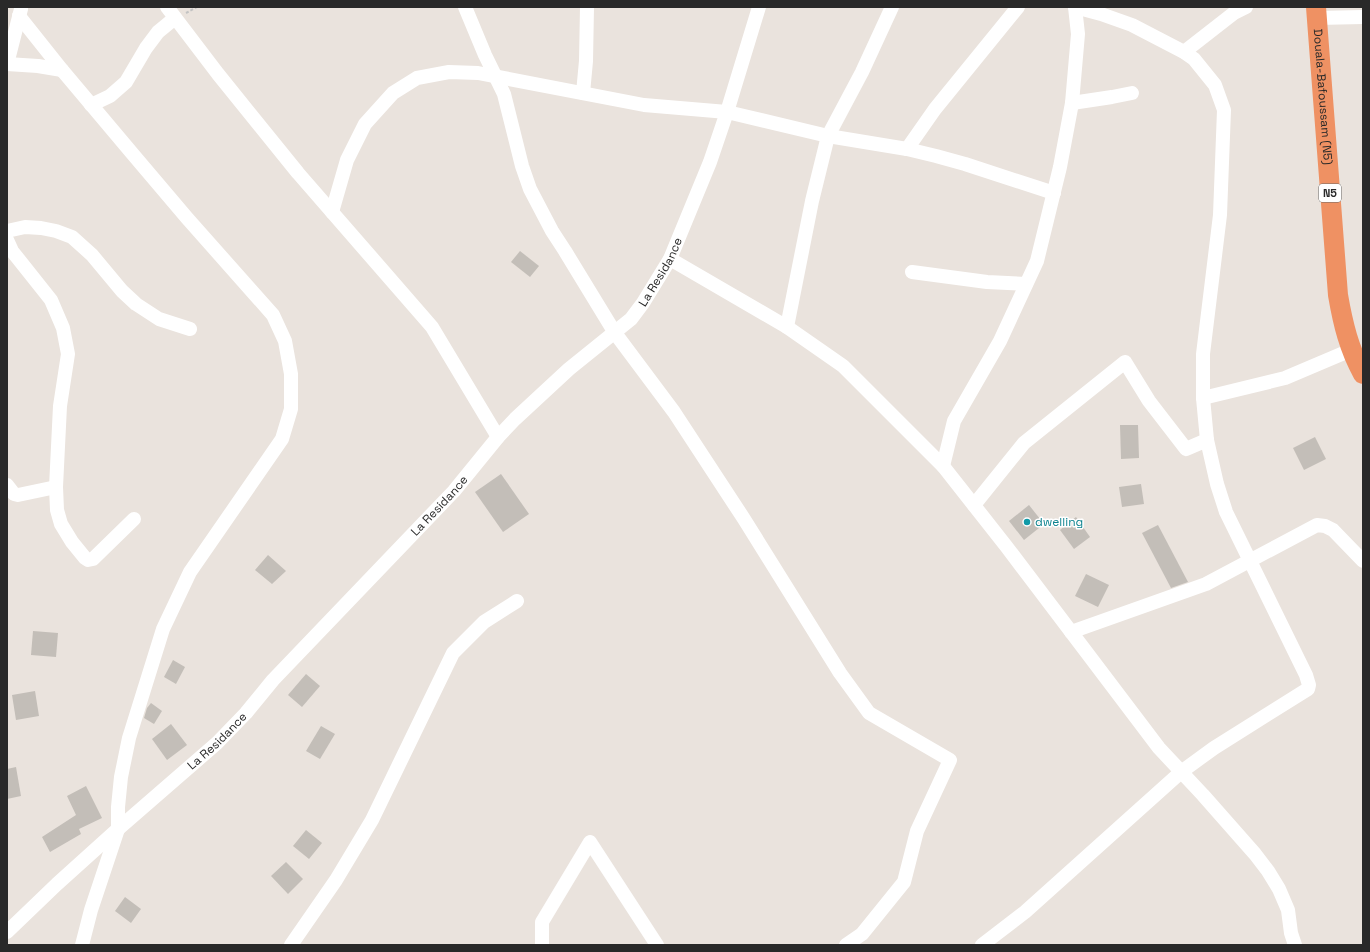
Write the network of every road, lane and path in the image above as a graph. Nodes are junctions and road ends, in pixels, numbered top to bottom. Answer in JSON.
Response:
{"nodes":[{"id":1,"x":167,"y":7,"type":"edge"},
{"id":2,"x":465,"y":7,"type":"edge"},
{"id":3,"x":587,"y":7,"type":"edge"},
{"id":4,"x":759,"y":7,"type":"edge"},
{"id":5,"x":892,"y":7,"type":"edge"},
{"id":6,"x":1018,"y":7,"type":"edge"},
{"id":7,"x":1075,"y":7,"type":"edge"},
{"id":8,"x":1246,"y":7,"type":"edge"},
{"id":9,"x":20,"y":11,"type":"edge"},
{"id":10,"x":1317,"y":13,"type":"edge"},
{"id":11,"x":1363,"y":17,"type":"edge"},
{"id":12,"x":175,"y":18,"type":"junction"},
{"id":13,"x":1184,"y":52,"type":"junction"},
{"id":14,"x":7,"y":64,"type":"edge"},
{"id":15,"x":62,"y":70,"type":"junction"},
{"id":16,"x":496,"y":77,"type":"junction"},
{"id":17,"x":583,"y":93,"type":"junction"},
{"id":18,"x":1132,"y":93,"type":"dead end"},
{"id":19,"x":1072,"y":102,"type":"junction"},
{"id":20,"x":91,"y":105,"type":"junction"},
{"id":21,"x":727,"y":112,"type":"junction"},
{"id":22,"x":828,"y":136,"type":"junction"},
{"id":23,"x":907,"y":149,"type":"junction"},
{"id":24,"x":1054,"y":193,"type":"junction"},
{"id":25,"x":332,"y":212,"type":"junction"},
{"id":26,"x":7,"y":231,"type":"edge"},
{"id":27,"x":7,"y":240,"type":"edge"},
{"id":28,"x":670,"y":259,"type":"junction"},
{"id":29,"x":912,"y":272,"type":"dead end"},
{"id":30,"x":1026,"y":284,"type":"junction"},
{"id":31,"x":787,"y":327,"type":"junction"},
{"id":32,"x":190,"y":329,"type":"dead end"},
{"id":33,"x":615,"y":333,"type":"junction"},
{"id":34,"x":1351,"y":350,"type":"junction"},
{"id":35,"x":1363,"y":374,"type":"edge"},
{"id":36,"x":1203,"y":398,"type":"junction"},
{"id":37,"x":498,"y":437,"type":"junction"},
{"id":38,"x":1207,"y":440,"type":"junction"},
{"id":39,"x":943,"y":466,"type":"junction"},
{"id":40,"x":7,"y":486,"type":"edge"},
{"id":41,"x":56,"y":487,"type":"junction"},
{"id":42,"x":974,"y":505,"type":"junction"},
{"id":43,"x":134,"y":519,"type":"dead end"},
{"id":44,"x":1251,"y":561,"type":"junction"},
{"id":45,"x":1363,"y":561,"type":"edge"},
{"id":46,"x":517,"y":601,"type":"dead end"},
{"id":47,"x":1070,"y":632,"type":"junction"},
{"id":48,"x":1181,"y":772,"type":"junction"},
{"id":49,"x":118,"y":829,"type":"junction"},
{"id":50,"x":7,"y":932,"type":"edge"},
{"id":51,"x":82,"y":945,"type":"edge"},
{"id":52,"x":291,"y":945,"type":"edge"},
{"id":53,"x":542,"y":945,"type":"edge"},
{"id":54,"x":656,"y":945,"type":"edge"},
{"id":55,"x":846,"y":945,"type":"edge"},
{"id":56,"x":982,"y":945,"type":"edge"},
{"id":57,"x":1295,"y":945,"type":"edge"}],
"edges":[{"from":1,"to":12,"type":"street"},
{"from":2,"to":16,"type":"street"},
{"from":3,"to":17,"type":"street"},
{"from":4,"to":21,"type":"street","name":"La Residance"},
{"from":5,"to":22,"type":"street"},
{"from":6,"to":23,"type":"street"},
{"from":7,"to":13,"type":"street"},
{"from":7,"to":19,"type":"street"},
{"from":8,"to":13,"type":"street"},
{"from":9,"to":14,"type":"street"},
{"from":9,"to":15,"type":"street"},
{"from":10,"to":11,"type":"street"},
{"from":10,"to":34,"type":"highway","name":"Douala-Bafoussam (N5)","number":"N5"},
{"from":12,"to":20,"type":"street"},
{"from":12,"to":25,"type":"street"},
{"from":13,"to":36,"type":"street"},
{"from":14,"to":15,"type":"street"},
{"from":15,"to":20,"type":"street"},
{"from":16,"to":17,"type":"street"},
{"from":16,"to":25,"type":"street"},
{"from":16,"to":33,"type":"street"},
{"from":17,"to":21,"type":"street"},
{"from":18,"to":19,"type":"street"},
{"from":19,"to":24,"type":"street"},
{"from":20,"to":49,"type":"street"},
{"from":21,"to":22,"type":"street"},
{"from":21,"to":28,"type":"street","name":"La Residance"},
{"from":22,"to":23,"type":"street"},
{"from":22,"to":31,"type":"street"},
{"from":23,"to":24,"type":"street"},
{"from":24,"to":30,"type":"street"},
{"from":25,"to":37,"type":"street"},
{"from":26,"to":32,"type":"street"},
{"from":27,"to":41,"type":"street"},
{"from":28,"to":31,"type":"street"},
{"from":28,"to":33,"type":"street","name":"La Residance"},
{"from":29,"to":30,"type":"street"},
{"from":30,"to":39,"type":"street"},
{"from":31,"to":39,"type":"street"},
{"from":33,"to":37,"type":"street","name":"La Residance"},
{"from":33,"to":55,"type":"street"},
{"from":34,"to":35,"type":"highway","name":"Douala-Bafoussam (N5)","number":"N5"},
{"from":34,"to":36,"type":"street"},
{"from":36,"to":38,"type":"street"},
{"from":37,"to":49,"type":"street","name":"La Residance"},
{"from":38,"to":42,"type":"street"},
{"from":38,"to":44,"type":"street"},
{"from":39,"to":42,"type":"street"},
{"from":40,"to":41,"type":"street"},
{"from":41,"to":43,"type":"street"},
{"from":42,"to":47,"type":"street"},
{"from":44,"to":45,"type":"street"},
{"from":44,"to":47,"type":"street"},
{"from":44,"to":48,"type":"street"},
{"from":46,"to":52,"type":"street"},
{"from":47,"to":48,"type":"street"},
{"from":48,"to":56,"type":"street"},
{"from":48,"to":57,"type":"street"},
{"from":49,"to":50,"type":"street","name":"La Residance"},
{"from":49,"to":51,"type":"street"},
{"from":53,"to":54,"type":"street"}]}
